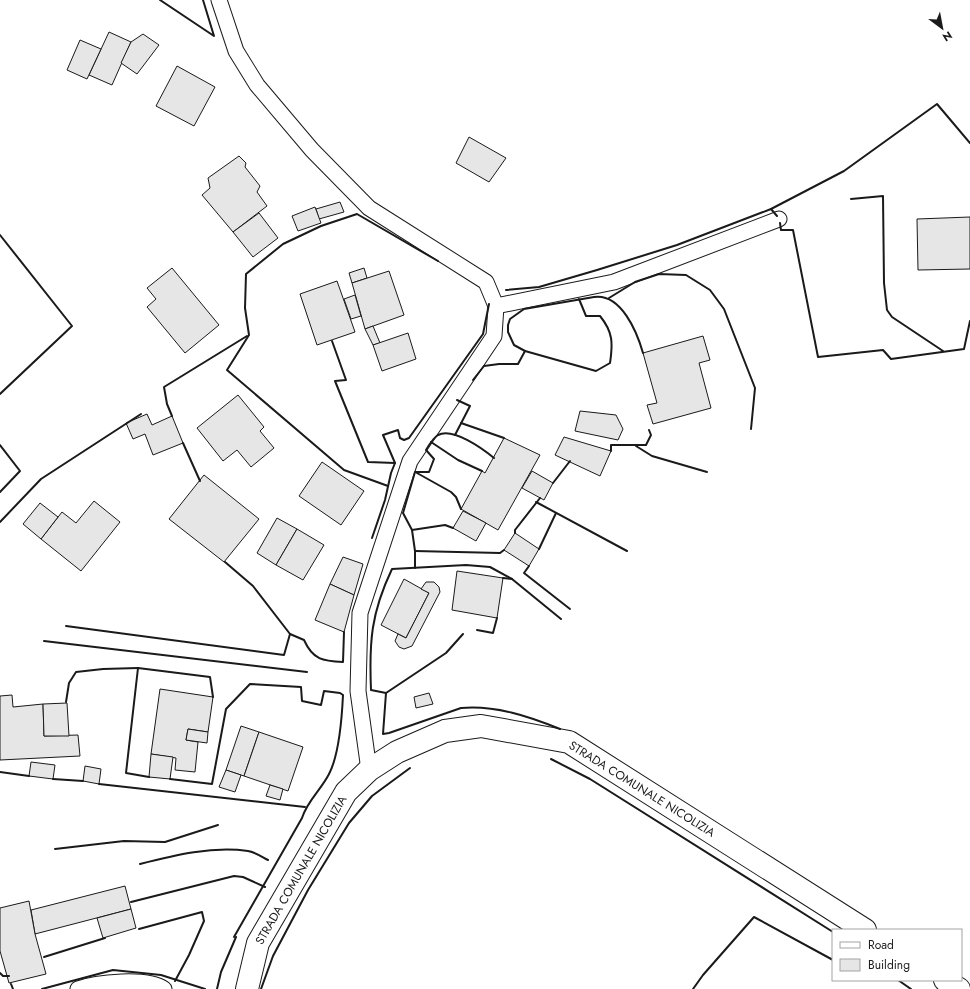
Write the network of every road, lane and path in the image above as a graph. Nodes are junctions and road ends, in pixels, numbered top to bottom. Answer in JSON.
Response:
{"nodes":[{"id":1,"x":220,"y":0,"type":"edge"},
{"id":2,"x":779,"y":219,"type":"dead end"},
{"id":3,"x":496,"y":306,"type":"junction"},
{"id":4,"x":369,"y":770,"type":"junction"},
{"id":5,"x":863,"y":929,"type":"edge"},
{"id":6,"x":947,"y":981,"type":"edge"},
{"id":7,"x":78,"y":989,"type":"edge"},
{"id":8,"x":164,"y":989,"type":"edge"},
{"id":9,"x":246,"y":989,"type":"edge"},
{"id":10,"x":959,"y":989,"type":"edge"}],
"edges":[{"from":1,"to":3,"type":"lane"},
{"from":2,"to":3,"type":"lane"},
{"from":3,"to":4,"type":"lane"},
{"from":4,"to":5,"type":"street","name":"STRADA COMUNALE NICOLIZIA"},
{"from":4,"to":9,"type":"street","name":"STRADA COMUNALE NICOLIZIA"},
{"from":6,"to":10,"type":"street"},
{"from":7,"to":8,"type":"lane"}]}
